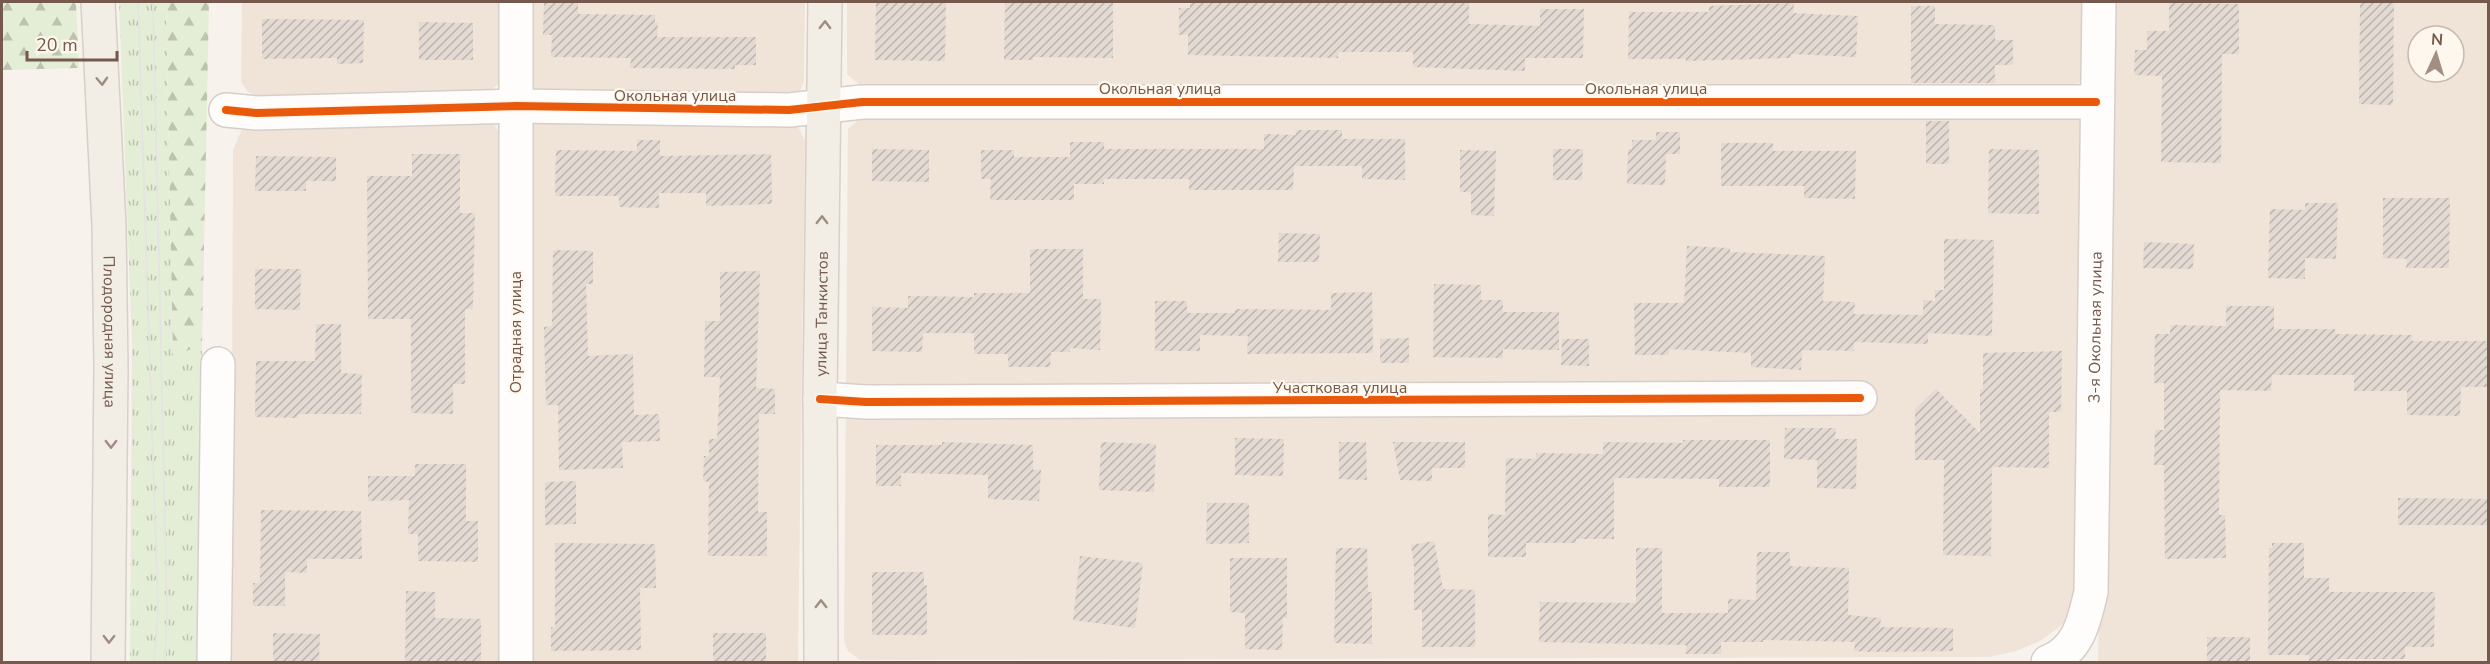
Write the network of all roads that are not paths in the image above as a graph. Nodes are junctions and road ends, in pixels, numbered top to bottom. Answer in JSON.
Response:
{"nodes":[{"id":1,"x":99,"y":2,"type":"edge"},
{"id":2,"x":516,"y":2,"type":"edge"},
{"id":3,"x":825,"y":2,"type":"edge"},
{"id":4,"x":2099,"y":2,"type":"edge"},
{"id":5,"x":2096,"y":102,"type":"junction"},
{"id":6,"x":517,"y":106,"type":"junction"},
{"id":7,"x":823,"y":106,"type":"junction"},
{"id":8,"x":225,"y":110,"type":"dead end"},
{"id":9,"x":218,"y":364,"type":"dead end"},
{"id":10,"x":1860,"y":398,"type":"dead end"},
{"id":11,"x":820,"y":399,"type":"junction"},
{"id":12,"x":2066,"y":658,"type":"edge"},
{"id":13,"x":108,"y":663,"type":"edge"},
{"id":14,"x":214,"y":663,"type":"edge"},
{"id":15,"x":516,"y":663,"type":"edge"},
{"id":16,"x":820,"y":663,"type":"edge"}],
"edges":[{"from":1,"to":13,"type":"main road","name":"Плодородная улица","one_way":true},
{"from":2,"to":6,"type":"street","name":"Отрадная улица"},
{"from":7,"to":3,"type":"main road","name":"улица Танкистов","one_way":true},
{"from":4,"to":5,"type":"street","name":"3-я Окольная улица"},
{"from":5,"to":7,"type":"street","name":"Окольная улица"},
{"from":5,"to":12,"type":"street","name":"3-я Окольная улица"},
{"from":6,"to":7,"type":"street","name":"Окольная улица"},
{"from":6,"to":8,"type":"street","name":"Окольная улица"},
{"from":6,"to":15,"type":"street","name":"Отрадная улица"},
{"from":11,"to":7,"type":"main road","name":"улица Танкистов","one_way":true},
{"from":9,"to":14,"type":"street"},
{"from":10,"to":11,"type":"street","name":"Участковая улица"},
{"from":16,"to":11,"type":"main road","name":"улица Танкистов","one_way":true}]}
